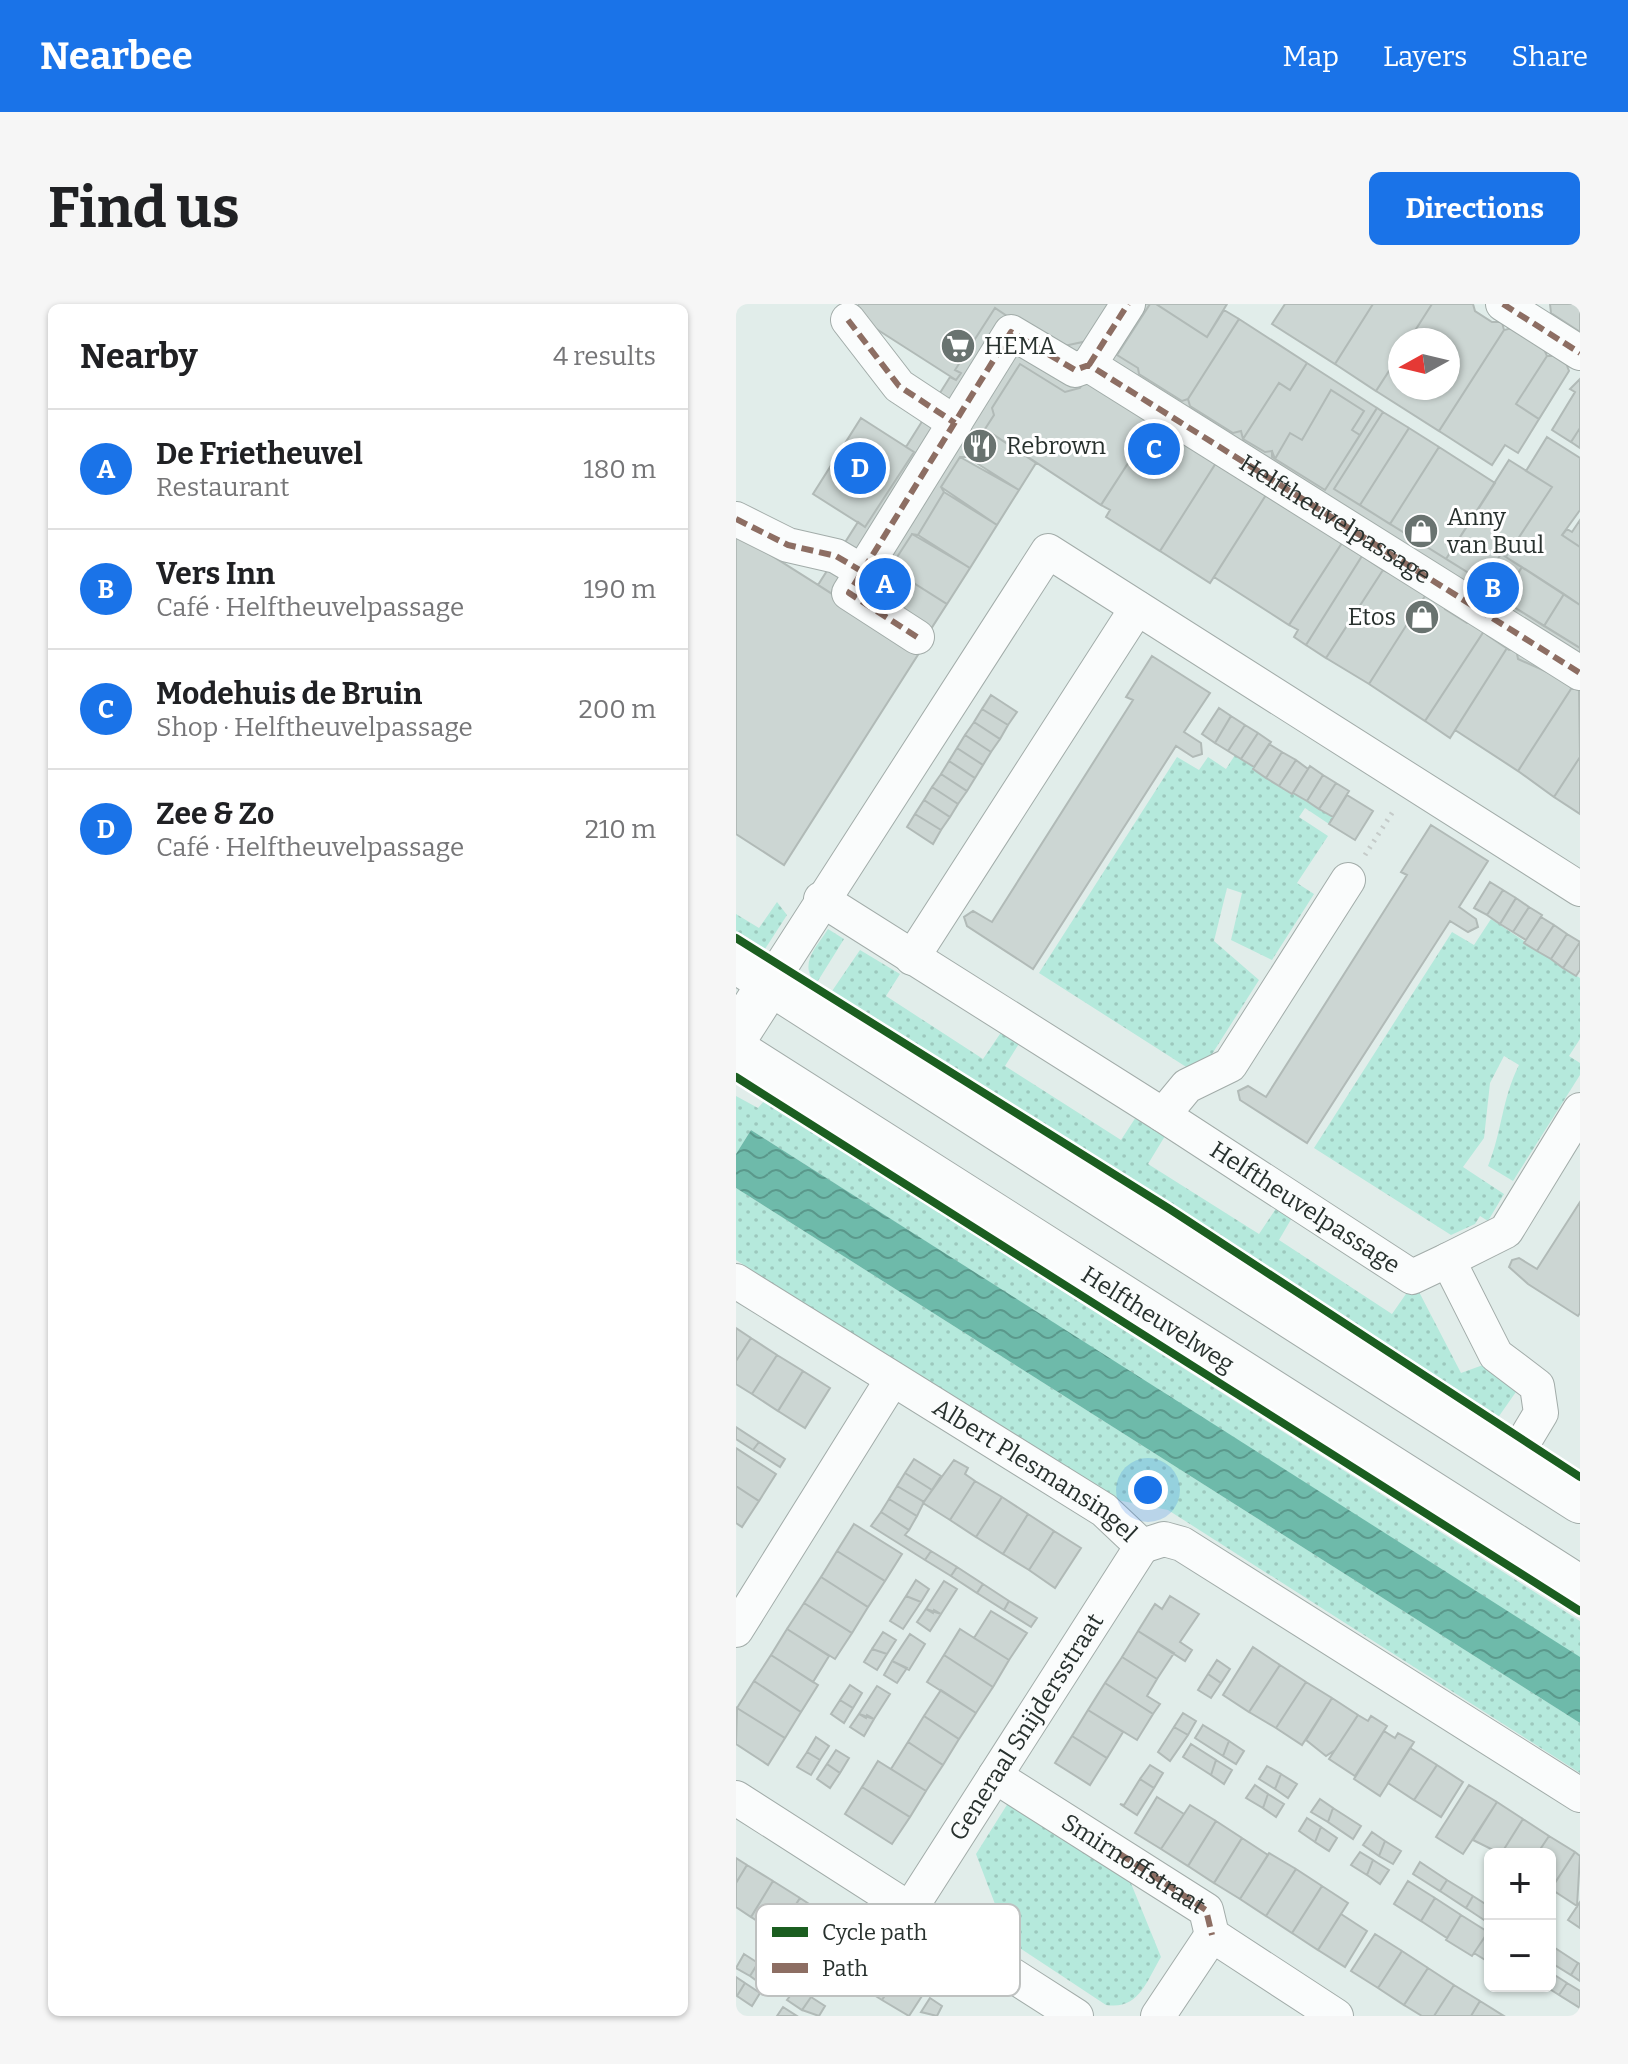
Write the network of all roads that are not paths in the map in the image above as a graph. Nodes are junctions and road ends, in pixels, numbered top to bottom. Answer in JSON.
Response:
{"nodes":[{"id":1,"x":1128,"y":304,"type":"edge"},
{"id":2,"x":1503,"y":304,"type":"edge"},
{"id":3,"x":848,"y":320,"type":"dead end"},
{"id":4,"x":1580,"y":353,"type":"edge"},
{"id":5,"x":1089,"y":365,"type":"junction"},
{"id":6,"x":955,"y":423,"type":"junction"},
{"id":7,"x":736,"y":519,"type":"edge"},
{"id":8,"x":863,"y":572,"type":"junction"},
{"id":9,"x":1137,"y":608,"type":"junction"},
{"id":10,"x":917,"y":637,"type":"dead end"},
{"id":11,"x":1580,"y":673,"type":"edge"},
{"id":12,"x":1348,"y":880,"type":"road end"},
{"id":13,"x":1580,"y":889,"type":"edge"},
{"id":14,"x":821,"y":899,"type":"junction"},
{"id":15,"x":912,"y":958,"type":"junction"},
{"id":16,"x":753,"y":972,"type":"edge"},
{"id":17,"x":736,"y":1036,"type":"edge"},
{"id":18,"x":736,"y":1051,"type":"edge"},
{"id":19,"x":1580,"y":1110,"type":"edge"},
{"id":20,"x":1163,"y":1115,"type":"junction"},
{"id":21,"x":1448,"y":1260,"type":"junction"},
{"id":22,"x":736,"y":1281,"type":"edge"},
{"id":23,"x":892,"y":1380,"type":"junction"},
{"id":24,"x":1514,"y":1458,"type":"junction"},
{"id":25,"x":1580,"y":1501,"type":"edge"},
{"id":26,"x":1142,"y":1546,"type":"junction"},
{"id":27,"x":1580,"y":1588,"type":"edge"},
{"id":28,"x":736,"y":1630,"type":"edge"},
{"id":29,"x":995,"y":1776,"type":"junction"},
{"id":30,"x":1580,"y":1795,"type":"edge"},
{"id":31,"x":736,"y":1798,"type":"edge"},
{"id":32,"x":902,"y":1904,"type":"edge"},
{"id":33,"x":913,"y":1904,"type":"edge"},
{"id":34,"x":1212,"y":1935,"type":"junction"},
{"id":35,"x":1020,"y":1980,"type":"edge"},
{"id":36,"x":1076,"y":2016,"type":"edge"},
{"id":37,"x":1158,"y":2016,"type":"edge"},
{"id":38,"x":1336,"y":2016,"type":"edge"}],
"edges":[{"from":1,"to":5,"type":"street"},
{"from":2,"to":4,"type":"street"},
{"from":3,"to":6,"type":"street"},
{"from":5,"to":6,"type":"street","name":"Helftheuvelpassage"},
{"from":5,"to":11,"type":"street","name":"Helftheuvelpassage"},
{"from":6,"to":8,"type":"street","name":"Helftheuvelpassage"},
{"from":7,"to":8,"type":"street"},
{"from":8,"to":10,"type":"street","name":"Helftheuvelpassage"},
{"from":9,"to":13,"type":"street"},
{"from":9,"to":14,"type":"street"},
{"from":9,"to":15,"type":"street"},
{"from":12,"to":20,"type":"street"},
{"from":14,"to":15,"type":"street","name":"Helftheuvelpassage"},
{"from":14,"to":16,"type":"street"},
{"from":15,"to":20,"type":"street","name":"Helftheuvelpassage"},
{"from":16,"to":17,"type":"main road"},
{"from":16,"to":24,"type":"main road"},
{"from":18,"to":27,"type":"main road","name":"Helftheuvelweg"},
{"from":19,"to":21,"type":"street","name":"Helftheuvelpassage"},
{"from":20,"to":21,"type":"street","name":"Helftheuvelpassage"},
{"from":21,"to":24,"type":"street"},
{"from":22,"to":23,"type":"street","name":"Albert Plesmansingel"},
{"from":23,"to":26,"type":"street","name":"Albert Plesmansingel"},
{"from":23,"to":28,"type":"street"},
{"from":24,"to":25,"type":"main road"},
{"from":26,"to":29,"type":"street","name":"Generaal Snijdersstraat"},
{"from":26,"to":30,"type":"street","name":"Albert Plesmansingel"},
{"from":29,"to":33,"type":"street","name":"Generaal Snijdersstraat"},
{"from":29,"to":34,"type":"street","name":"Smirnoffstraat"},
{"from":31,"to":32,"type":"street"},
{"from":34,"to":37,"type":"street"},
{"from":34,"to":38,"type":"street","name":"Smirnoffstraat"},
{"from":35,"to":36,"type":"street"}]}
